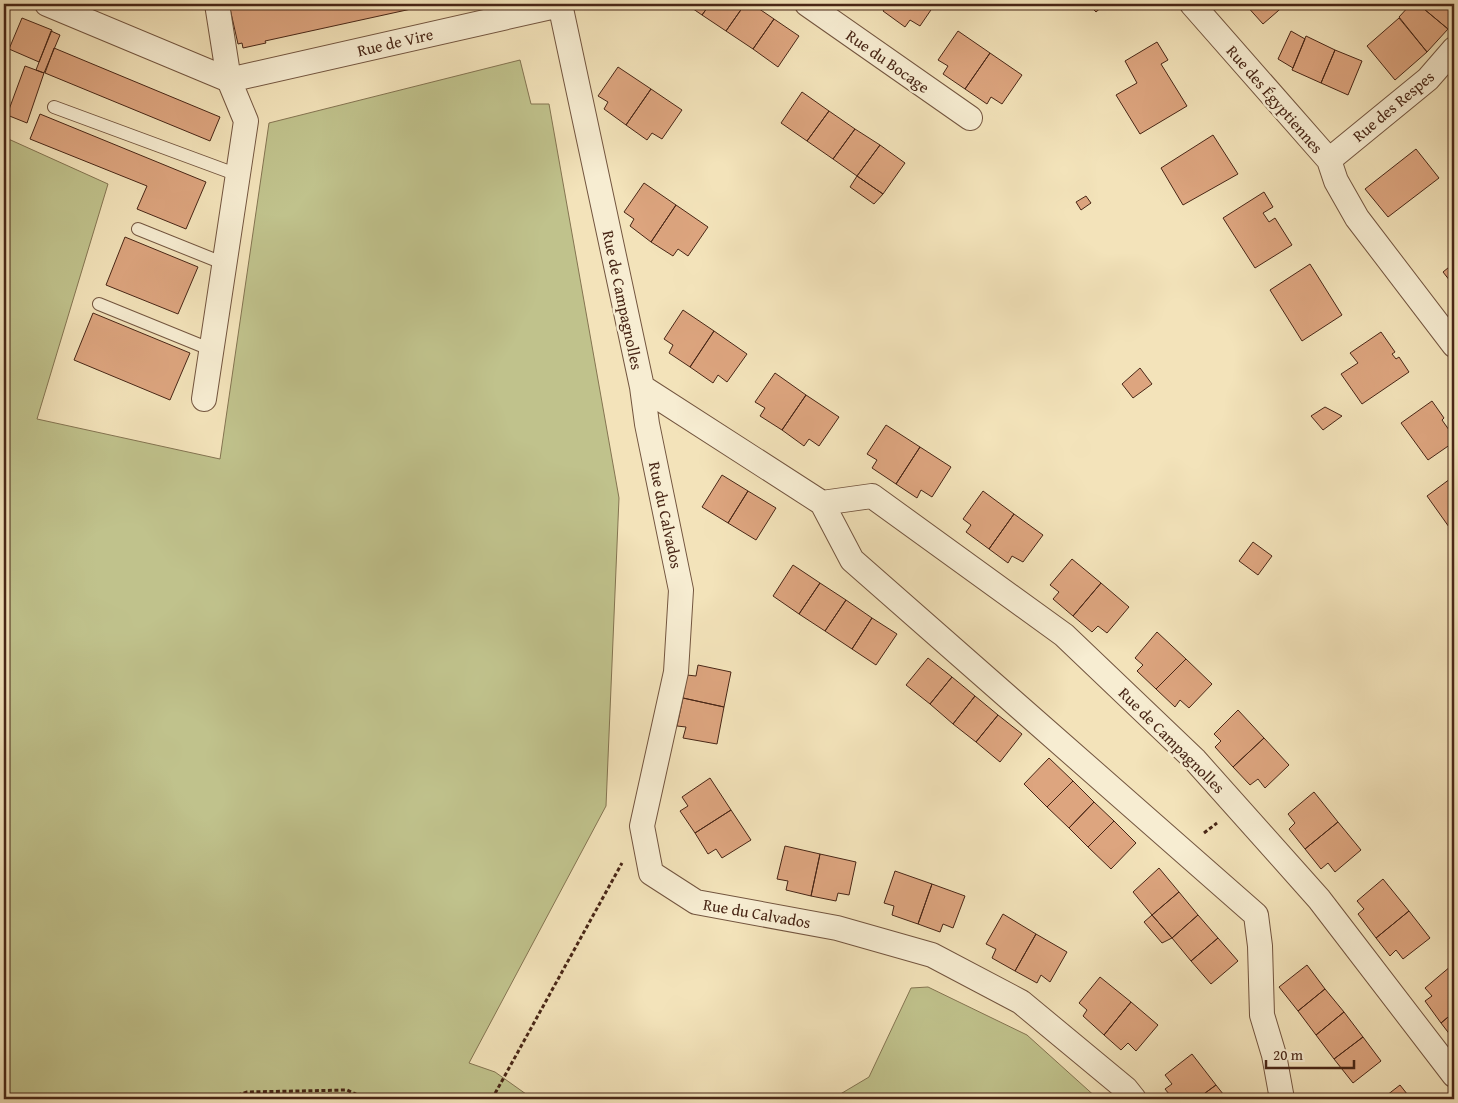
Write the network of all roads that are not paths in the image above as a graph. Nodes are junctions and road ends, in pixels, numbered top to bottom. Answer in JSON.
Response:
{"nodes":[{"id":1,"x":46,"y":4,"type":"edge"},
{"id":2,"x":217,"y":4,"type":"edge"},
{"id":3,"x":560,"y":4,"type":"edge"},
{"id":4,"x":807,"y":4,"type":"edge"},
{"id":5,"x":1192,"y":4,"type":"edge"},
{"id":6,"x":1454,"y":49,"type":"edge"},
{"id":7,"x":229,"y":80,"type":"junction"},
{"id":8,"x":54,"y":107,"type":"dead end"},
{"id":9,"x":970,"y":118,"type":"dead end"},
{"id":10,"x":1329,"y":160,"type":"junction"},
{"id":11,"x":238,"y":174,"type":"junction"},
{"id":12,"x":138,"y":230,"type":"dead end"},
{"id":13,"x":225,"y":264,"type":"junction"},
{"id":14,"x":100,"y":304,"type":"dead end"},
{"id":15,"x":1454,"y":345,"type":"edge"},
{"id":16,"x":212,"y":350,"type":"junction"},
{"id":17,"x":642,"y":387,"type":"junction"},
{"id":18,"x":204,"y":399,"type":"dead end"},
{"id":19,"x":822,"y":503,"type":"junction"},
{"id":20,"x":1454,"y":1075,"type":"edge"},
{"id":21,"x":1134,"y":1099,"type":"edge"},
{"id":22,"x":1282,"y":1099,"type":"edge"}],
"edges":[{"from":1,"to":7,"type":"street"},
{"from":2,"to":7,"type":"street"},
{"from":3,"to":7,"type":"street","name":"Rue de Vire"},
{"from":3,"to":17,"type":"street","name":"Rue de Campagnolles"},
{"from":4,"to":9,"type":"street","name":"Rue du Bocage"},
{"from":5,"to":10,"type":"street","name":"Rue des Égyptiennes"},
{"from":6,"to":10,"type":"street","name":"Rue des Respes"},
{"from":7,"to":11,"type":"street"},
{"from":8,"to":11,"type":"lane"},
{"from":10,"to":15,"type":"street","name":"Rue des Égyptiennes"},
{"from":11,"to":13,"type":"street"},
{"from":12,"to":13,"type":"lane"},
{"from":13,"to":16,"type":"street"},
{"from":14,"to":16,"type":"lane"},
{"from":16,"to":18,"type":"street"},
{"from":17,"to":19,"type":"street","name":"Rue de Campagnolles"},
{"from":17,"to":21,"type":"street","name":"Rue du Calvados"},
{"from":19,"to":20,"type":"street","name":"Rue de Campagnolles"},
{"from":19,"to":22,"type":"street","name":"Rue de Campagnolles"}]}
